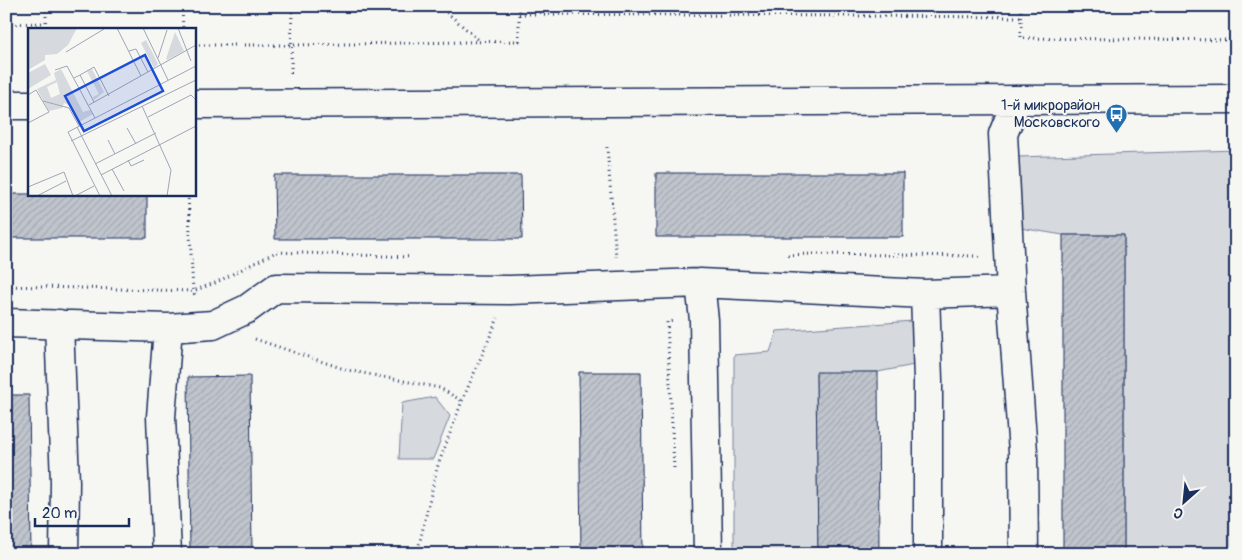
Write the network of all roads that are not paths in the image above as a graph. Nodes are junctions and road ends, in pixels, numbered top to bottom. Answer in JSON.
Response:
{"nodes":[{"id":1,"x":1236,"y":99,"type":"edge"},
{"id":2,"x":1017,"y":100,"type":"junction"},
{"id":3,"x":195,"y":104,"type":"edge"},
{"id":4,"x":28,"y":105,"type":"edge"},
{"id":5,"x":6,"y":106,"type":"edge"},
{"id":6,"x":700,"y":283,"type":"junction"},
{"id":7,"x":1011,"y":291,"type":"junction"},
{"id":8,"x":925,"y":294,"type":"junction"},
{"id":9,"x":6,"y":324,"type":"edge"},
{"id":10,"x":59,"y":324,"type":"junction"},
{"id":11,"x":168,"y":328,"type":"junction"},
{"id":12,"x":64,"y":554,"type":"edge"},
{"id":13,"x":167,"y":554,"type":"edge"},
{"id":14,"x":708,"y":554,"type":"edge"},
{"id":15,"x":928,"y":554,"type":"edge"},
{"id":16,"x":1024,"y":554,"type":"edge"}],
"edges":[{"from":1,"to":2,"type":"street"},
{"from":2,"to":3,"type":"street"},
{"from":2,"to":7,"type":"street"},
{"from":4,"to":5,"type":"street"},
{"from":6,"to":8,"type":"street"},
{"from":6,"to":11,"type":"street"},
{"from":6,"to":14,"type":"street"},
{"from":7,"to":8,"type":"street"},
{"from":7,"to":16,"type":"street"},
{"from":8,"to":15,"type":"street"},
{"from":9,"to":10,"type":"street"},
{"from":10,"to":11,"type":"street"},
{"from":10,"to":12,"type":"street"},
{"from":11,"to":13,"type":"street"}]}
